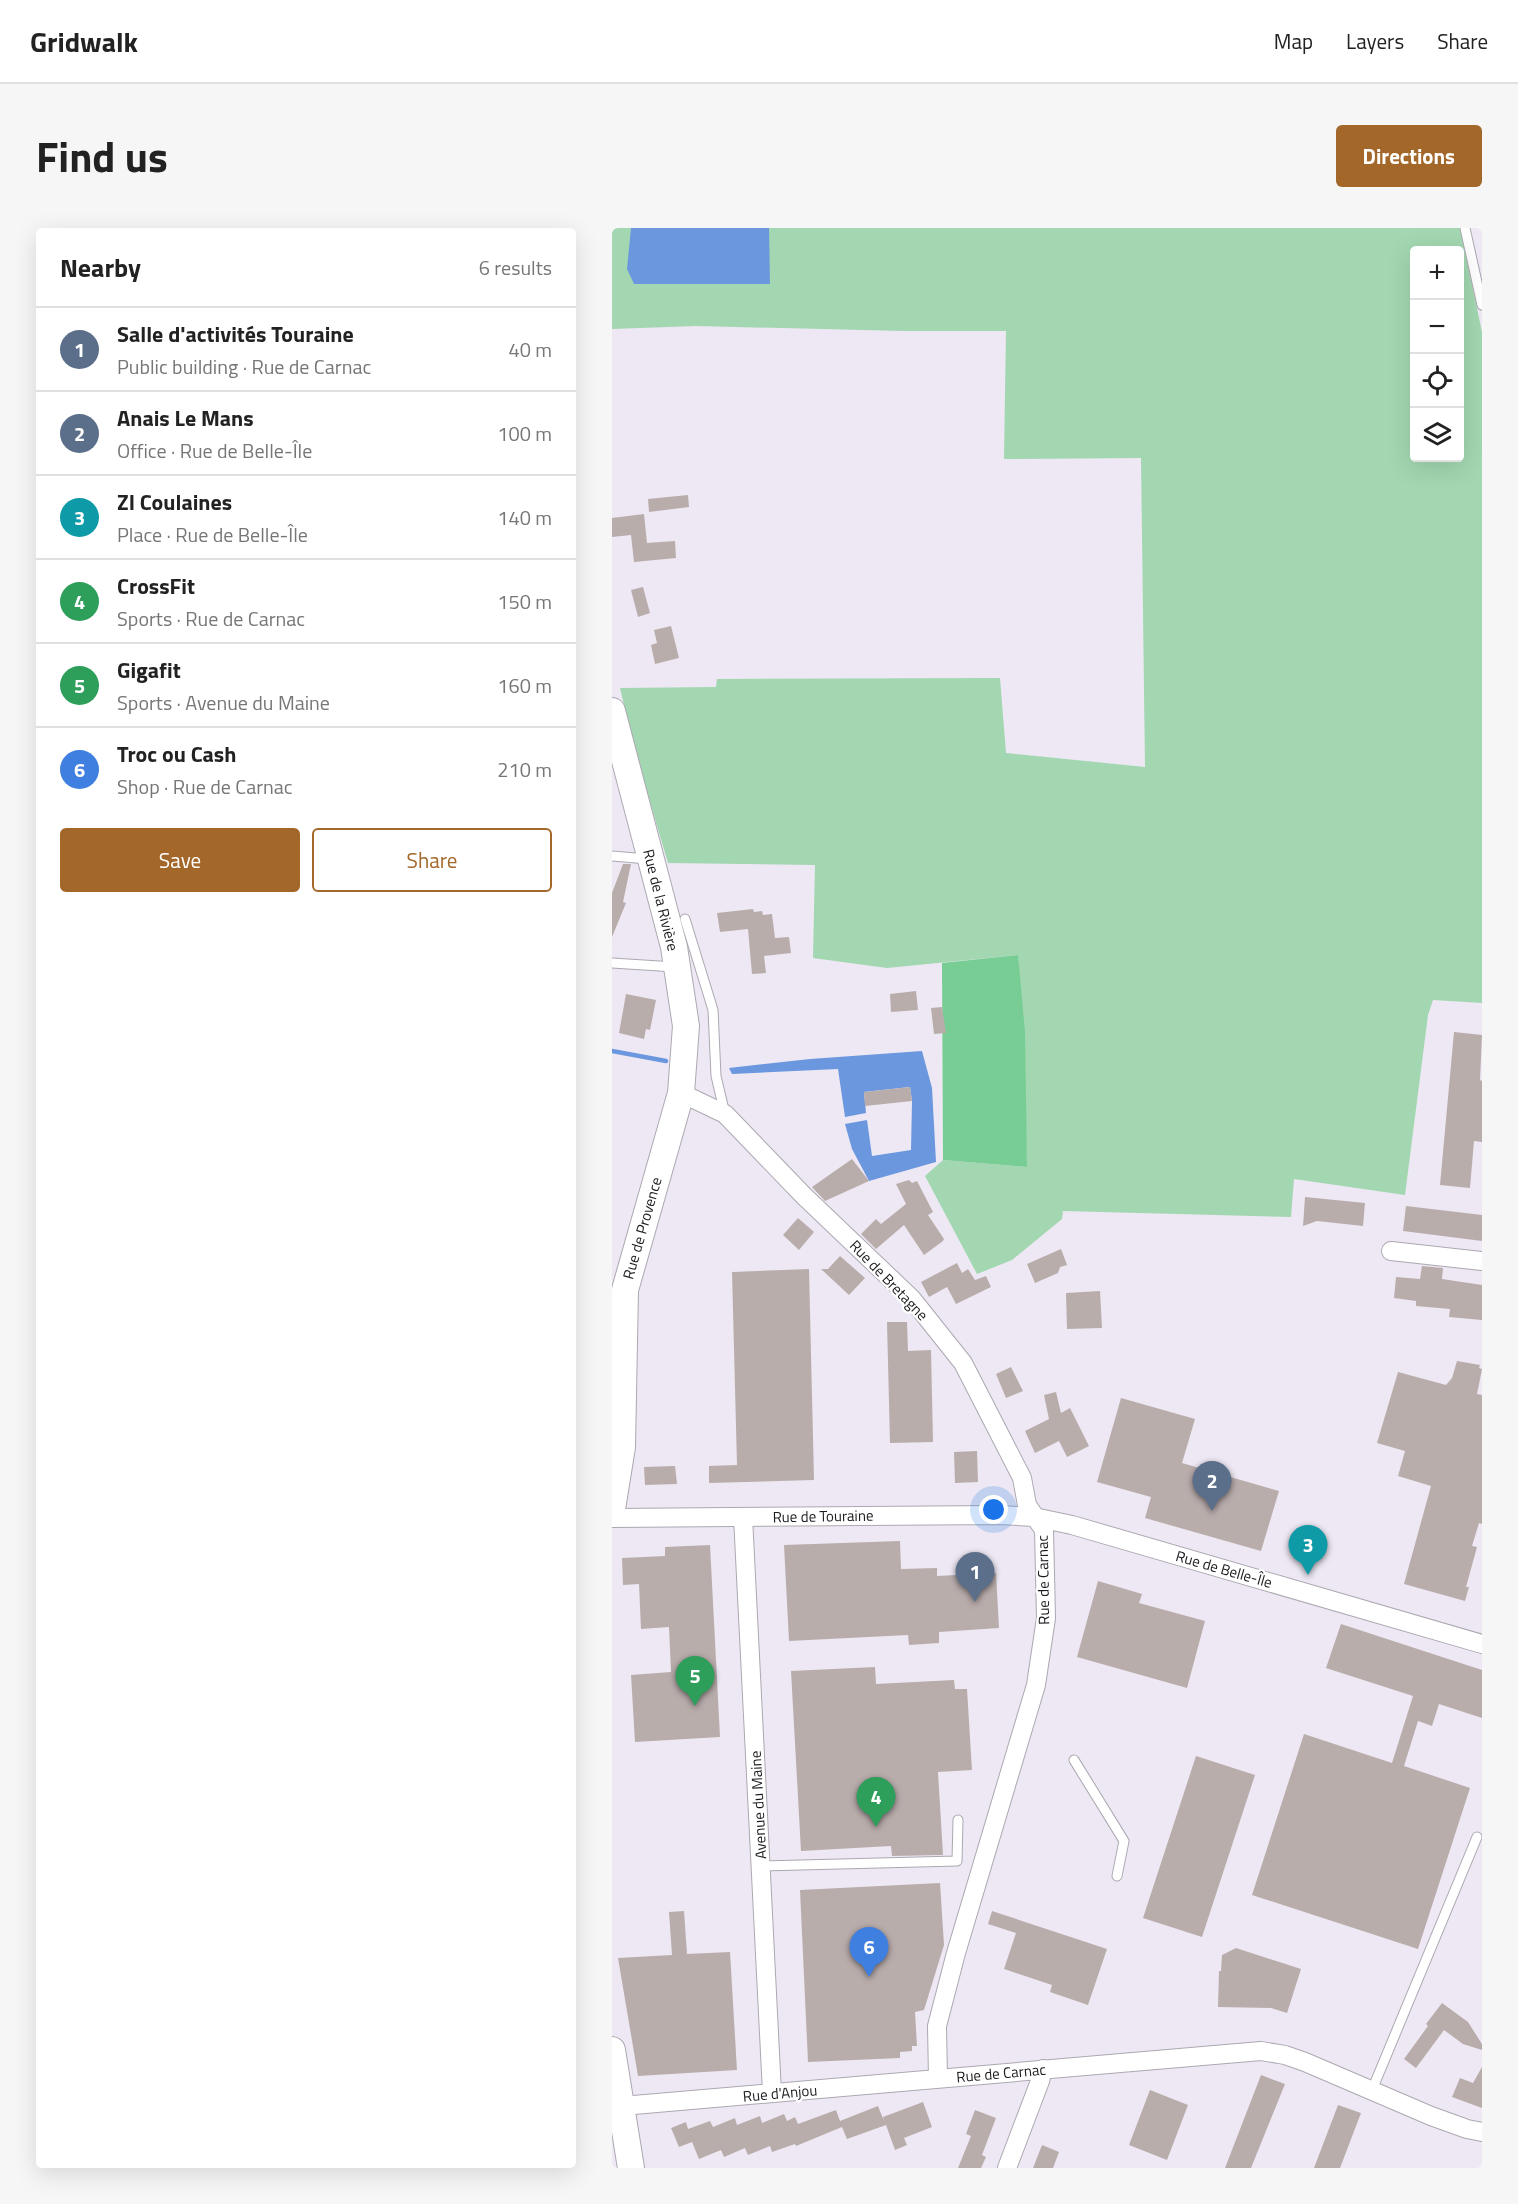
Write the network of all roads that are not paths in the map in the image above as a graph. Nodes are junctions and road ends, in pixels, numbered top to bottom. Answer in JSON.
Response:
{"nodes":[{"id":1,"x":1465,"y":228,"type":"edge"},
{"id":2,"x":1482,"y":305,"type":"edge"},
{"id":3,"x":612,"y":711,"type":"edge"},
{"id":4,"x":612,"y":856,"type":"edge"},
{"id":5,"x":650,"y":859,"type":"junction"},
{"id":6,"x":685,"y":919,"type":"dead end"},
{"id":7,"x":612,"y":963,"type":"edge"},
{"id":8,"x":677,"y":968,"type":"junction"},
{"id":9,"x":681,"y":1093,"type":"junction"},
{"id":10,"x":725,"y":1114,"type":"junction"},
{"id":11,"x":1391,"y":1251,"type":"dead end"},
{"id":12,"x":1482,"y":1261,"type":"edge"},
{"id":13,"x":612,"y":1509,"type":"edge"},
{"id":14,"x":743,"y":1517,"type":"junction"},
{"id":15,"x":1034,"y":1517,"type":"junction"},
{"id":16,"x":612,"y":1518,"type":"edge"},
{"id":17,"x":1482,"y":1644,"type":"edge"},
{"id":18,"x":1074,"y":1760,"type":"dead end"},
{"id":19,"x":958,"y":1820,"type":"dead end"},
{"id":20,"x":1477,"y":1837,"type":"dead end"},
{"id":21,"x":761,"y":1866,"type":"junction"},
{"id":22,"x":1117,"y":1876,"type":"dead end"},
{"id":23,"x":612,"y":2050,"type":"edge"},
{"id":24,"x":1043,"y":2069,"type":"junction"},
{"id":25,"x":938,"y":2078,"type":"junction"},
{"id":26,"x":1372,"y":2090,"type":"junction"},
{"id":27,"x":772,"y":2093,"type":"junction"},
{"id":28,"x":622,"y":2106,"type":"junction"},
{"id":29,"x":1482,"y":2132,"type":"edge"},
{"id":30,"x":632,"y":2168,"type":"edge"},
{"id":31,"x":1007,"y":2168,"type":"edge"}],
"edges":[{"from":1,"to":2,"type":"lane"},
{"from":3,"to":5,"type":"street","name":"Rue de la Rivière"},
{"from":4,"to":5,"type":"lane"},
{"from":5,"to":8,"type":"street","name":"Rue de la Rivière"},
{"from":6,"to":10,"type":"lane"},
{"from":7,"to":8,"type":"lane"},
{"from":8,"to":9,"type":"street","name":"Rue de la Rivière"},
{"from":9,"to":10,"type":"street","name":"Rue de Bretagne"},
{"from":9,"to":13,"type":"street","name":"Rue de Provence"},
{"from":10,"to":15,"type":"street","name":"Rue de Bretagne"},
{"from":11,"to":12,"type":"street"},
{"from":14,"to":15,"type":"street","name":"Rue de Touraine"},
{"from":14,"to":16,"type":"street","name":"Rue de Touraine"},
{"from":14,"to":21,"type":"street","name":"Avenue du Maine"},
{"from":15,"to":17,"type":"street","name":"Rue de Belle-Île"},
{"from":15,"to":25,"type":"street","name":"Rue de Carnac"},
{"from":18,"to":22,"type":"lane"},
{"from":19,"to":21,"type":"lane"},
{"from":20,"to":26,"type":"lane"},
{"from":21,"to":27,"type":"street","name":"Avenue du Maine"},
{"from":23,"to":28,"type":"street"},
{"from":24,"to":25,"type":"street","name":"Rue de Carnac"},
{"from":24,"to":26,"type":"street","name":"Rue de Carnac"},
{"from":24,"to":31,"type":"street"},
{"from":25,"to":27,"type":"street","name":"Rue d'Anjou"},
{"from":26,"to":29,"type":"street","name":"Rue de Carnac"},
{"from":27,"to":28,"type":"street","name":"Rue d'Anjou"},
{"from":28,"to":30,"type":"street"}]}
